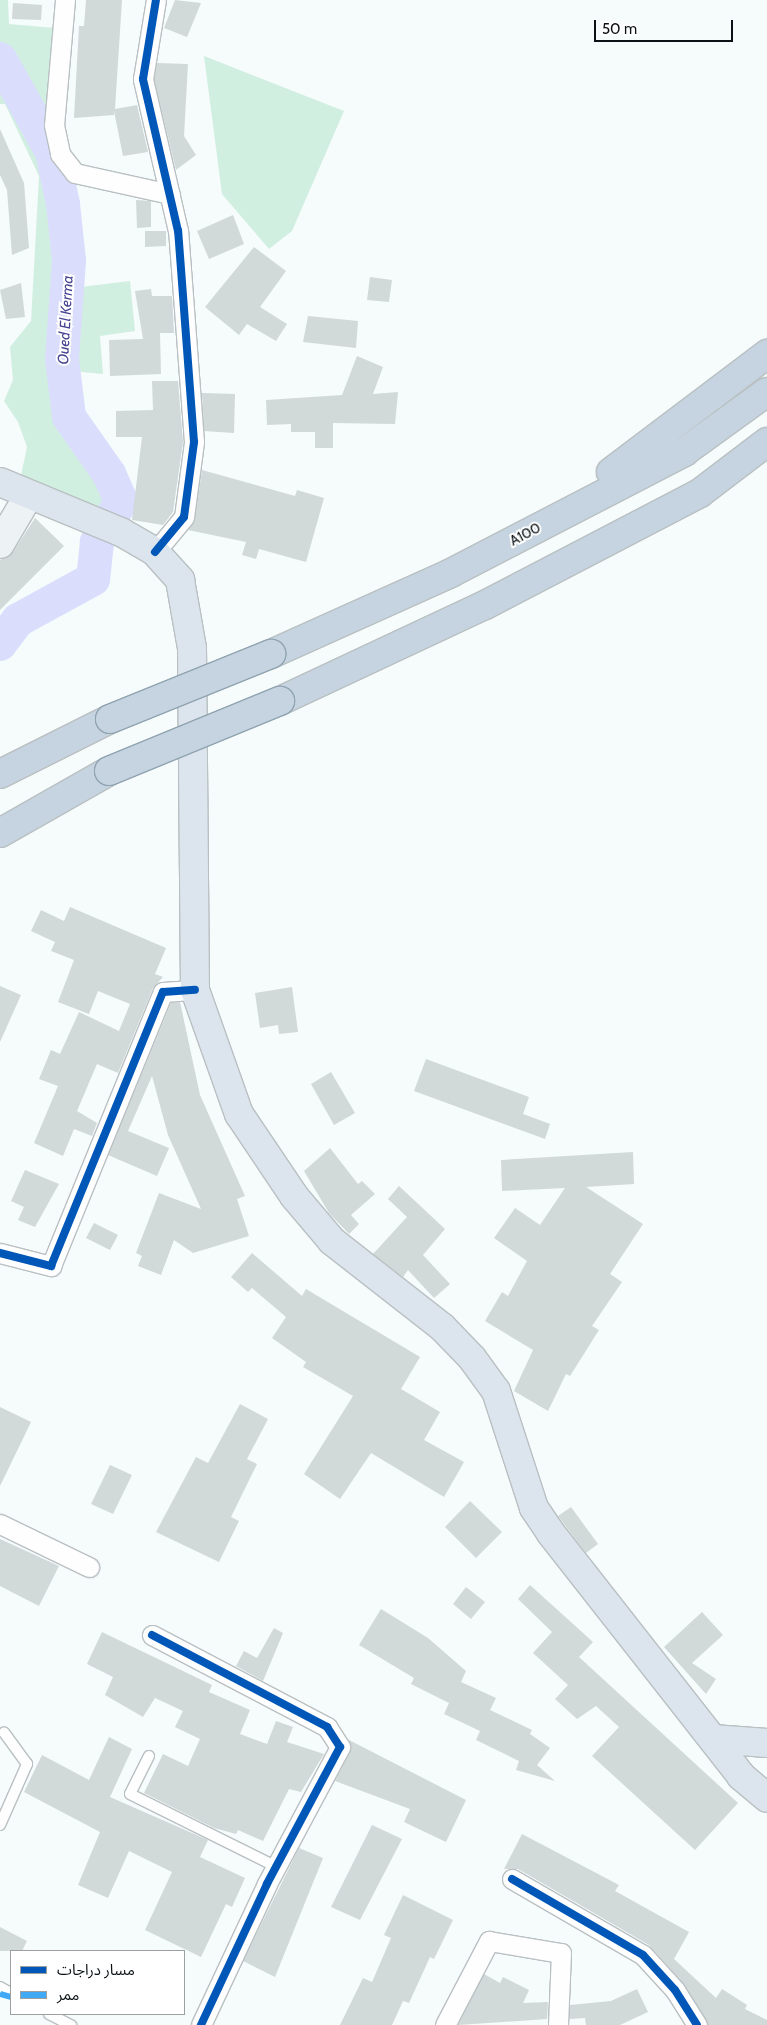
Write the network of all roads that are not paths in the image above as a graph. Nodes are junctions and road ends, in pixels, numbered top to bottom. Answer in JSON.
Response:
{"nodes":[{"id":1,"x":65,"y":0,"type":"edge"},
{"id":2,"x":156,"y":0,"type":"edge"},
{"id":3,"x":170,"y":194,"type":"junction"},
{"id":4,"x":767,"y":354,"type":"edge"},
{"id":5,"x":767,"y":392,"type":"edge"},
{"id":6,"x":767,"y":442,"type":"edge"},
{"id":7,"x":767,"y":466,"type":"edge"},
{"id":8,"x":0,"y":482,"type":"edge"},
{"id":9,"x":700,"y":494,"type":"junction"},
{"id":10,"x":29,"y":495,"type":"junction"},
{"id":11,"x":0,"y":544,"type":"edge"},
{"id":12,"x":154,"y":552,"type":"junction"},
{"id":13,"x":451,"y":573,"type":"junction"},
{"id":14,"x":0,"y":774,"type":"edge"},
{"id":15,"x":0,"y":833,"type":"edge"},
{"id":16,"x":195,"y":990,"type":"junction"},
{"id":17,"x":0,"y":1253,"type":"edge"},
{"id":18,"x":0,"y":1524,"type":"edge"},
{"id":19,"x":89,"y":1567,"type":"dead end"},
{"id":20,"x":152,"y":1635,"type":"dead end"},
{"id":21,"x":4,"y":1732,"type":"dead end"},
{"id":22,"x":713,"y":1739,"type":"junction"},
{"id":23,"x":767,"y":1743,"type":"edge"},
{"id":24,"x":149,"y":1756,"type":"dead end"},
{"id":25,"x":767,"y":1798,"type":"edge"},
{"id":26,"x":0,"y":1825,"type":"edge"},
{"id":27,"x":277,"y":1867,"type":"junction"},
{"id":28,"x":512,"y":1879,"type":"dead end"},
{"id":29,"x":51,"y":2015,"type":"edge"},
{"id":30,"x":71,"y":2025,"type":"edge"},
{"id":31,"x":201,"y":2025,"type":"edge"},
{"id":32,"x":445,"y":2025,"type":"edge"},
{"id":33,"x":558,"y":2025,"type":"edge"},
{"id":34,"x":697,"y":2025,"type":"edge"}],
"edges":[{"from":1,"to":3,"type":"street"},
{"from":2,"to":3,"type":"street"},
{"from":3,"to":12,"type":"street"},
{"from":4,"to":13,"type":"highway"},
{"from":5,"to":13,"type":"highway","name":"A100","number":"A100"},
{"from":6,"to":9,"type":"highway"},
{"from":7,"to":9,"type":"highway"},
{"from":8,"to":10,"type":"main road"},
{"from":9,"to":15,"type":"highway","bridge":true},
{"from":10,"to":11,"type":"street"},
{"from":10,"to":12,"type":"main road"},
{"from":12,"to":16,"type":"main road"},
{"from":13,"to":14,"type":"highway","name":"A100","number":"A100","bridge":true},
{"from":16,"to":17,"type":"street"},
{"from":16,"to":22,"type":"main road"},
{"from":18,"to":19,"type":"street"},
{"from":20,"to":27,"type":"street"},
{"from":21,"to":26,"type":"lane"},
{"from":22,"to":23,"type":"main road"},
{"from":22,"to":25,"type":"main road"},
{"from":24,"to":27,"type":"lane"},
{"from":27,"to":31,"type":"street"},
{"from":28,"to":34,"type":"street"},
{"from":29,"to":30,"type":"lane"},
{"from":32,"to":33,"type":"street"}]}
